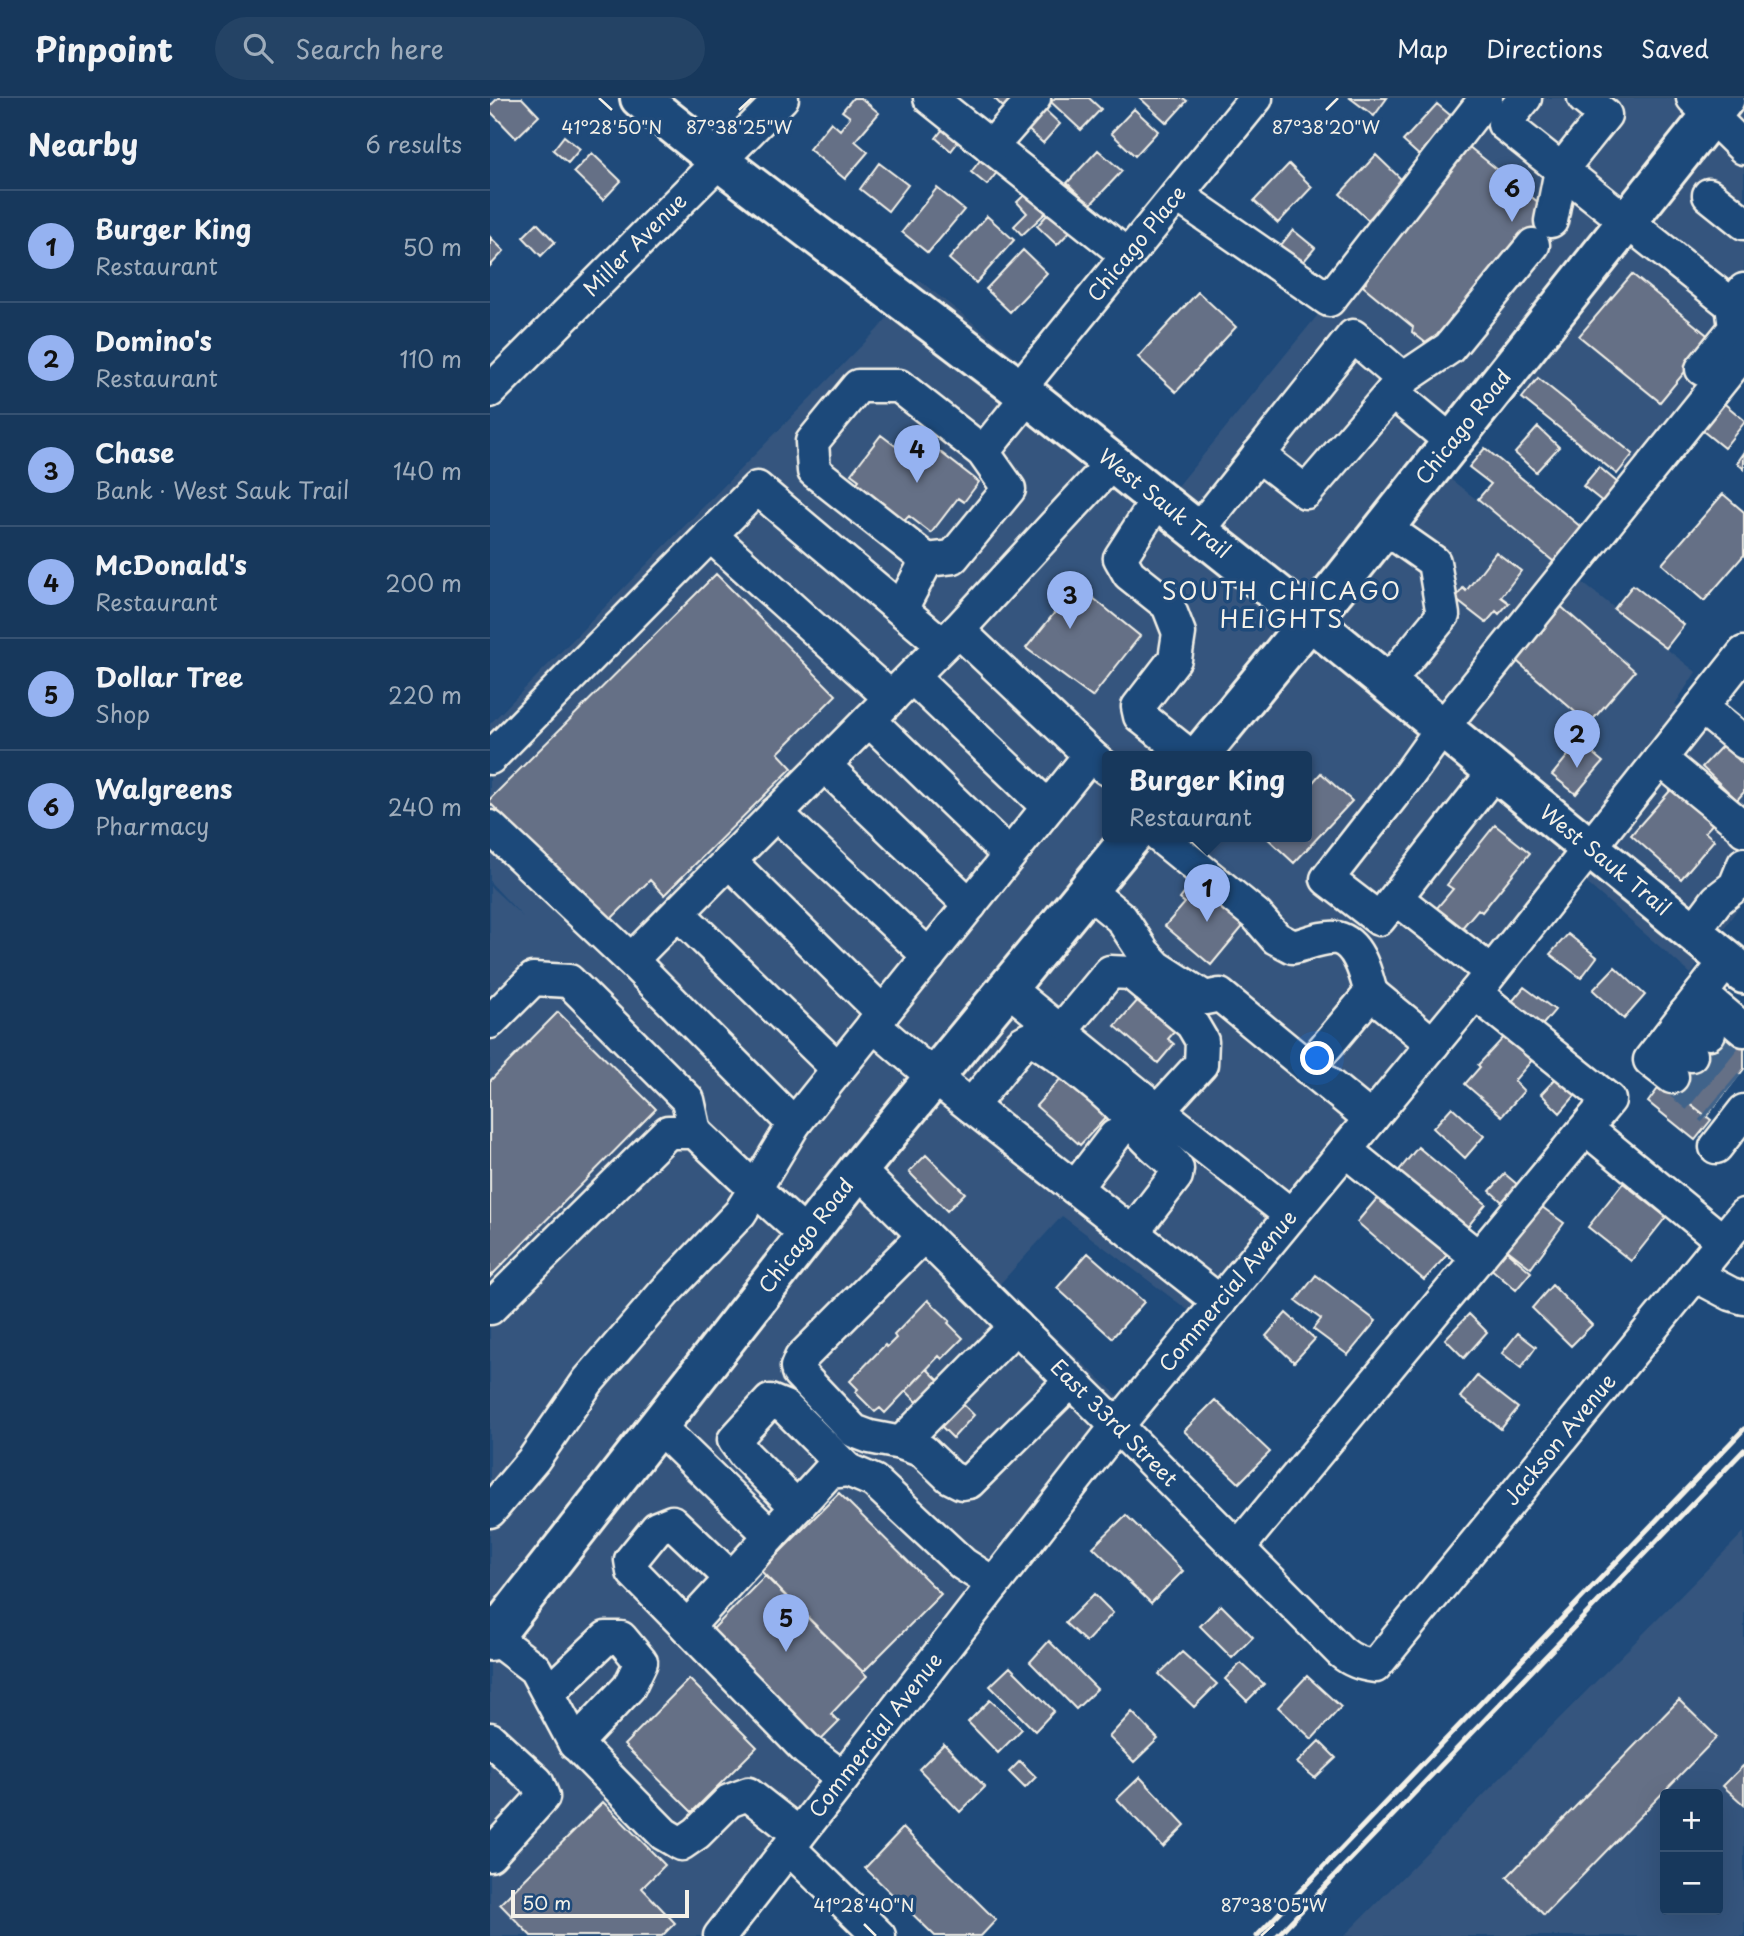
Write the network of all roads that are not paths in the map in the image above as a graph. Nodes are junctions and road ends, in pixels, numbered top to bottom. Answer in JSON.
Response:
{"nodes":[{"id":1,"x":640,"y":98,"type":"edge"},
{"id":2,"x":782,"y":98,"type":"edge"},
{"id":3,"x":930,"y":98,"type":"edge"},
{"id":4,"x":1034,"y":98,"type":"edge"},
{"id":5,"x":1256,"y":98,"type":"edge"},
{"id":6,"x":1486,"y":98,"type":"edge"},
{"id":7,"x":1525,"y":98,"type":"edge"},
{"id":8,"x":1584,"y":98,"type":"edge"},
{"id":9,"x":1710,"y":104,"type":"edge"},
{"id":10,"x":991,"y":147,"type":"junction"},
{"id":11,"x":1744,"y":148,"type":"edge"},
{"id":12,"x":719,"y":161,"type":"junction"},
{"id":13,"x":1561,"y":170,"type":"junction"},
{"id":14,"x":1177,"y":195,"type":"junction"},
{"id":15,"x":1709,"y":195,"type":"dead end"},
{"id":16,"x":1627,"y":222,"type":"junction"},
{"id":17,"x":1744,"y":223,"type":"edge"},
{"id":18,"x":1128,"y":256,"type":"junction"},
{"id":19,"x":1738,"y":298,"type":"edge"},
{"id":20,"x":1744,"y":352,"type":"edge"},
{"id":21,"x":1398,"y":386,"type":"junction"},
{"id":22,"x":490,"y":391,"type":"edge"},
{"id":23,"x":1023,"y":393,"type":"junction"},
{"id":24,"x":1682,"y":394,"type":"dead end"},
{"id":25,"x":1452,"y":442,"type":"junction"},
{"id":26,"x":983,"y":452,"type":"junction"},
{"id":27,"x":1258,"y":455,"type":"junction"},
{"id":28,"x":1112,"y":463,"type":"junction"},
{"id":29,"x":1158,"y":499,"type":"junction"},
{"id":30,"x":1384,"y":527,"type":"junction"},
{"id":31,"x":1198,"y":531,"type":"junction"},
{"id":32,"x":710,"y":535,"type":"junction"},
{"id":33,"x":927,"y":559,"type":"junction"},
{"id":34,"x":901,"y":609,"type":"junction"},
{"id":35,"x":1310,"y":620,"type":"junction"},
{"id":36,"x":951,"y":637,"type":"junction"},
{"id":37,"x":1744,"y":653,"type":"edge"},
{"id":38,"x":1387,"y":683,"type":"junction"},
{"id":39,"x":890,"y":698,"type":"junction"},
{"id":40,"x":1701,"y":707,"type":"junction"},
{"id":41,"x":1442,"y":728,"type":"junction"},
{"id":42,"x":1744,"y":742,"type":"edge"},
{"id":43,"x":1185,"y":751,"type":"edge"},
{"id":44,"x":1203,"y":751,"type":"edge"},
{"id":45,"x":490,"y":758,"type":"edge"},
{"id":46,"x":1660,"y":759,"type":"junction"},
{"id":47,"x":1098,"y":762,"type":"edge"},
{"id":48,"x":824,"y":765,"type":"junction"},
{"id":49,"x":1495,"y":771,"type":"junction"},
{"id":50,"x":1048,"y":807,"type":"junction"},
{"id":51,"x":776,"y":813,"type":"junction"},
{"id":52,"x":490,"y":827,"type":"edge"},
{"id":53,"x":1744,"y":830,"type":"edge"},
{"id":54,"x":1127,"y":842,"type":"edge"},
{"id":55,"x":1166,"y":842,"type":"edge"},
{"id":56,"x":1590,"y":846,"type":"junction"},
{"id":57,"x":1009,"y":855,"type":"junction"},
{"id":58,"x":729,"y":860,"type":"junction"},
{"id":59,"x":1744,"y":864,"type":"edge"},
{"id":60,"x":1088,"y":891,"type":"junction"},
{"id":61,"x":1396,"y":898,"type":"junction"},
{"id":62,"x":970,"y":905,"type":"junction"},
{"id":63,"x":678,"y":913,"type":"junction"},
{"id":64,"x":1693,"y":932,"type":"junction"},
{"id":65,"x":929,"y":956,"type":"junction"},
{"id":66,"x":631,"y":960,"type":"junction"},
{"id":67,"x":1735,"y":967,"type":"edge"},
{"id":68,"x":1483,"y":983,"type":"junction"},
{"id":69,"x":1007,"y":988,"type":"junction"},
{"id":70,"x":1371,"y":993,"type":"junction"},
{"id":71,"x":878,"y":1019,"type":"junction"},
{"id":72,"x":490,"y":1023,"type":"edge"},
{"id":73,"x":1744,"y":1030,"type":"tunnel mouth"},
{"id":74,"x":1060,"y":1032,"type":"junction"},
{"id":75,"x":1433,"y":1044,"type":"junction"},
{"id":76,"x":1308,"y":1068,"type":"junction"},
{"id":77,"x":838,"y":1069,"type":"junction"},
{"id":78,"x":935,"y":1078,"type":"junction"},
{"id":79,"x":971,"y":1106,"type":"junction"},
{"id":80,"x":1158,"y":1111,"type":"junction"},
{"id":81,"x":1371,"y":1119,"type":"junction"},
{"id":82,"x":794,"y":1124,"type":"junction"},
{"id":83,"x":695,"y":1132,"type":"junction"},
{"id":84,"x":1115,"y":1136,"type":"dead end"},
{"id":85,"x":1600,"y":1140,"type":"dead end"},
{"id":86,"x":1345,"y":1150,"type":"junction"},
{"id":87,"x":858,"y":1170,"type":"junction"},
{"id":88,"x":1075,"y":1188,"type":"junction"},
{"id":89,"x":755,"y":1189,"type":"junction"},
{"id":90,"x":1291,"y":1215,"type":"junction"},
{"id":91,"x":1744,"y":1215,"type":"edge"},
{"id":92,"x":1132,"y":1233,"type":"junction"},
{"id":93,"x":807,"y":1236,"type":"junction"},
{"id":94,"x":925,"y":1236,"type":"junction"},
{"id":95,"x":1723,"y":1241,"type":"junction"},
{"id":96,"x":1479,"y":1258,"type":"junction"},
{"id":97,"x":1695,"y":1275,"type":"junction"},
{"id":98,"x":1740,"y":1291,"type":"edge"},
{"id":99,"x":1220,"y":1302,"type":"junction"},
{"id":100,"x":490,"y":1308,"type":"edge"},
{"id":101,"x":1016,"y":1326,"type":"junction"},
{"id":102,"x":1071,"y":1381,"type":"junction"},
{"id":103,"x":1117,"y":1426,"type":"junction"},
{"id":104,"x":652,"y":1434,"type":"junction"},
{"id":105,"x":901,"y":1443,"type":"junction"},
{"id":106,"x":848,"y":1470,"type":"junction"},
{"id":107,"x":797,"y":1507,"type":"junction"},
{"id":108,"x":490,"y":1511,"type":"edge"},
{"id":109,"x":764,"y":1542,"type":"junction"},
{"id":110,"x":1238,"y":1548,"type":"junction"},
{"id":111,"x":731,"y":1578,"type":"junction"},
{"id":112,"x":993,"y":1584,"type":"junction"},
{"id":113,"x":687,"y":1627,"type":"junction"},
{"id":114,"x":494,"y":1629,"type":"edge"},
{"id":115,"x":1376,"y":1666,"type":"joint"},
{"id":116,"x":549,"y":1692,"type":"junction"},
{"id":117,"x":490,"y":1739,"type":"edge"},
{"id":118,"x":575,"y":1744,"type":"junction"},
{"id":119,"x":843,"y":1779,"type":"junction"},
{"id":120,"x":794,"y":1841,"type":"junction"},
{"id":121,"x":490,"y":1855,"type":"edge"},
{"id":122,"x":720,"y":1936,"type":"edge"},
{"id":123,"x":879,"y":1936,"type":"edge"}],
"edges":[{"from":1,"to":12,"type":"main road","name":"West Sauk Trail"},
{"from":2,"to":12,"type":"street","name":"Miller Avenue"},
{"from":3,"to":10,"type":"street"},
{"from":4,"to":10,"type":"street"},
{"from":5,"to":14,"type":"street","name":"Chicago Place"},
{"from":6,"to":14,"type":"street"},
{"from":7,"to":13,"type":"street"},
{"from":8,"to":13,"type":"street"},
{"from":9,"to":11,"type":"street"},
{"from":9,"to":16,"type":"main road","name":"Chicago Road"},
{"from":10,"to":18,"type":"street"},
{"from":12,"to":22,"type":"street","name":"Miller Avenue"},
{"from":12,"to":23,"type":"main road","name":"West Sauk Trail"},
{"from":13,"to":16,"type":"street"},
{"from":13,"to":21,"type":"street"},
{"from":14,"to":18,"type":"street","name":"Chicago Place"},
{"from":15,"to":17,"type":"street"},
{"from":16,"to":19,"type":"street"},
{"from":16,"to":25,"type":"main road","name":"Chicago Road"},
{"from":18,"to":23,"type":"street","name":"Chicago Place"},
{"from":19,"to":24,"type":"street"},
{"from":20,"to":41,"type":"street"},
{"from":21,"to":25,"type":"street"},
{"from":21,"to":27,"type":"street"},
{"from":21,"to":27,"type":"street"},
{"from":23,"to":26,"type":"street","name":"Chicago Place"},
{"from":23,"to":28,"type":"main road","name":"West Sauk Trail"},
{"from":25,"to":30,"type":"main road","name":"Chicago Road"},
{"from":26,"to":33,"type":"street"},
{"from":26,"to":33,"type":"street"},
{"from":27,"to":31,"type":"street"},
{"from":28,"to":29,"type":"main road","name":"West Sauk Trail"},
{"from":28,"to":36,"type":"street"},
{"from":29,"to":31,"type":"main road","name":"West Sauk Trail"},
{"from":29,"to":43,"type":"street"},
{"from":30,"to":35,"type":"main road","name":"Chicago Road"},
{"from":30,"to":38,"type":"street"},
{"from":31,"to":35,"type":"main road","name":"West Sauk Trail"},
{"from":32,"to":34,"type":"street"},
{"from":32,"to":39,"type":"street"},
{"from":32,"to":45,"type":"street"},
{"from":33,"to":34,"type":"street"},
{"from":34,"to":36,"type":"street"},
{"from":35,"to":38,"type":"main road","name":"West Sauk Trail"},
{"from":35,"to":44,"type":"main road","name":"Chicago Road"},
{"from":36,"to":39,"type":"street"},
{"from":36,"to":47,"type":"street"},
{"from":37,"to":40,"type":"street","name":"Commercial Avenue"},
{"from":38,"to":41,"type":"main road","name":"West Sauk Trail"},
{"from":39,"to":48,"type":"street"},
{"from":39,"to":50,"type":"street"},
{"from":39,"to":57,"type":"street"},
{"from":40,"to":42,"type":"street"},
{"from":40,"to":46,"type":"street","name":"Commercial Avenue"},
{"from":41,"to":49,"type":"main road","name":"West Sauk Trail"},
{"from":41,"to":61,"type":"street"},
{"from":46,"to":53,"type":"street"},
{"from":46,"to":56,"type":"street","name":"Commercial Avenue"},
{"from":47,"to":50,"type":"street"},
{"from":48,"to":51,"type":"street"},
{"from":48,"to":62,"type":"street"},
{"from":49,"to":56,"type":"main road","name":"West Sauk Trail"},
{"from":49,"to":61,"type":"street"},
{"from":50,"to":57,"type":"street"},
{"from":51,"to":58,"type":"street"},
{"from":51,"to":65,"type":"street"},
{"from":52,"to":66,"type":"street"},
{"from":54,"to":60,"type":"main road","name":"Chicago Road"},
{"from":55,"to":70,"type":"street"},
{"from":56,"to":64,"type":"main road","name":"West Sauk Trail"},
{"from":56,"to":68,"type":"street","name":"Commercial Avenue"},
{"from":57,"to":62,"type":"street"},
{"from":58,"to":63,"type":"street"},
{"from":58,"to":71,"type":"street"},
{"from":59,"to":64,"type":"street"},
{"from":60,"to":69,"type":"main road","name":"Chicago Road"},
{"from":60,"to":76,"type":"street"},
{"from":61,"to":68,"type":"street"},
{"from":62,"to":65,"type":"street"},
{"from":63,"to":66,"type":"street"},
{"from":63,"to":77,"type":"street"},
{"from":64,"to":67,"type":"main road","name":"West Sauk Trail"},
{"from":65,"to":71,"type":"street"},
{"from":66,"to":82,"type":"street"},
{"from":67,"to":73,"type":"street"},
{"from":68,"to":75,"type":"street","name":"Commercial Avenue"},
{"from":68,"to":96,"type":"street"},
{"from":69,"to":74,"type":"street"},
{"from":69,"to":78,"type":"main road","name":"Chicago Road"},
{"from":70,"to":75,"type":"street"},
{"from":70,"to":76,"type":"street"},
{"from":71,"to":77,"type":"street"},
{"from":71,"to":78,"type":"street"},
{"from":72,"to":83,"type":"street"},
{"from":74,"to":80,"type":"street"},
{"from":74,"to":80,"type":"street"},
{"from":75,"to":81,"type":"street","name":"Commercial Avenue"},
{"from":76,"to":81,"type":"street"},
{"from":77,"to":82,"type":"street"},
{"from":78,"to":79,"type":"street"},
{"from":78,"to":87,"type":"main road","name":"Chicago Road"},
{"from":79,"to":88,"type":"street"},
{"from":79,"to":92,"type":"street"},
{"from":80,"to":90,"type":"street"},
{"from":81,"to":86,"type":"street","name":"Commercial Avenue"},
{"from":82,"to":89,"type":"street"},
{"from":83,"to":89,"type":"street"},
{"from":83,"to":100,"type":"street"},
{"from":84,"to":88,"type":"street"},
{"from":85,"to":95,"type":"street"},
{"from":86,"to":90,"type":"street","name":"Commercial Avenue"},
{"from":86,"to":96,"type":"street"},
{"from":87,"to":93,"type":"main road","name":"Chicago Road"},
{"from":87,"to":94,"type":"street","name":"East 33rd Street"},
{"from":88,"to":92,"type":"street"},
{"from":89,"to":93,"type":"street"},
{"from":89,"to":108,"type":"street"},
{"from":90,"to":99,"type":"street","name":"Commercial Avenue"},
{"from":91,"to":95,"type":"street","name":"Jackson Avenue"},
{"from":92,"to":99,"type":"street"},
{"from":93,"to":104,"type":"main road","name":"Chicago Road"},
{"from":94,"to":101,"type":"street","name":"East 33rd Street"},
{"from":94,"to":105,"type":"street"},
{"from":95,"to":97,"type":"street","name":"Jackson Avenue"},
{"from":96,"to":110,"type":"street"},
{"from":97,"to":98,"type":"street"},
{"from":97,"to":115,"type":"street","name":"Jackson Avenue"},
{"from":99,"to":103,"type":"street","name":"Commercial Avenue"},
{"from":101,"to":102,"type":"street","name":"East 33rd Street"},
{"from":101,"to":105,"type":"street"},
{"from":102,"to":103,"type":"street","name":"East 33rd Street"},
{"from":102,"to":105,"type":"street"},
{"from":103,"to":110,"type":"street","name":"East 33rd Street"},
{"from":103,"to":112,"type":"street","name":"Commercial Avenue"},
{"from":104,"to":109,"type":"street"},
{"from":104,"to":114,"type":"main road","name":"Chicago Road"},
{"from":106,"to":107,"type":"street"},
{"from":106,"to":107,"type":"street"},
{"from":106,"to":112,"type":"street"},
{"from":107,"to":109,"type":"street"},
{"from":109,"to":111,"type":"street"},
{"from":110,"to":115,"type":"street","name":"East 33rd Street"},
{"from":111,"to":113,"type":"street"},
{"from":111,"to":113,"type":"street"},
{"from":112,"to":119,"type":"street","name":"Commercial Avenue"},
{"from":113,"to":119,"type":"street"},
{"from":114,"to":116,"type":"street"},
{"from":116,"to":118,"type":"street"},
{"from":116,"to":118,"type":"street"},
{"from":117,"to":121,"type":"street"},
{"from":118,"to":120,"type":"street"},
{"from":119,"to":120,"type":"street","name":"Commercial Avenue"},
{"from":120,"to":122,"type":"street","name":"Commercial Avenue"},
{"from":120,"to":123,"type":"street"}]}
